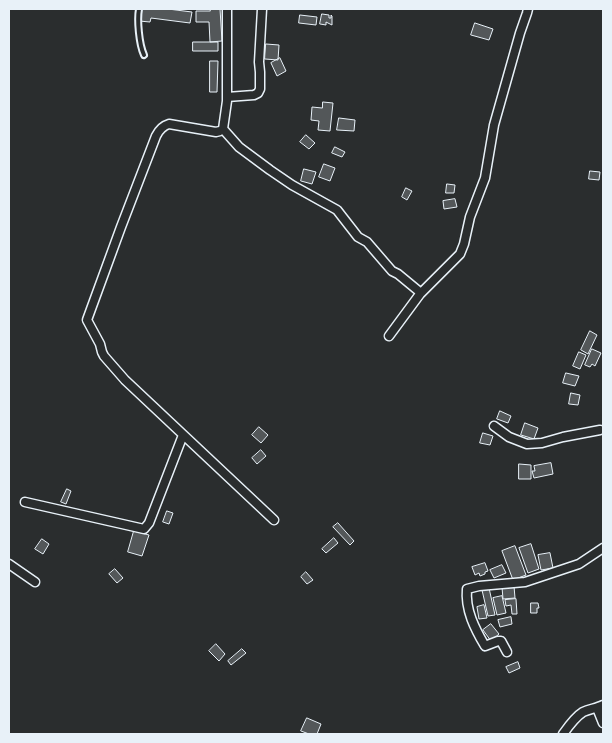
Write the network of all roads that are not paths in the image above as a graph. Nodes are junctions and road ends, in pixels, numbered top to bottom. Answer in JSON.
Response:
{"nodes":[{"id":1,"x":139,"y":9,"type":"edge"},
{"id":2,"x":227,"y":9,"type":"edge"},
{"id":3,"x":262,"y":9,"type":"edge"},
{"id":4,"x":528,"y":9,"type":"edge"},
{"id":5,"x":144,"y":55,"type":"dead end"},
{"id":6,"x":227,"y":97,"type":"junction"},
{"id":7,"x":223,"y":129,"type":"junction"},
{"id":8,"x":421,"y":292,"type":"junction"},
{"id":9,"x":390,"y":336,"type":"dead end"},
{"id":10,"x":494,"y":426,"type":"dead end"},
{"id":11,"x":600,"y":430,"type":"dead end"},
{"id":12,"x":183,"y":436,"type":"junction"},
{"id":13,"x":26,"y":502,"type":"dead end"},
{"id":14,"x":274,"y":520,"type":"dead end"},
{"id":15,"x":603,"y":548,"type":"edge"},
{"id":16,"x":9,"y":564,"type":"edge"},
{"id":17,"x":35,"y":582,"type":"dead end"},
{"id":18,"x":507,"y":652,"type":"dead end"},
{"id":19,"x":600,"y":707,"type":"edge"},
{"id":20,"x":603,"y":723,"type":"edge"},
{"id":21,"x":563,"y":734,"type":"edge"}],
"edges":[{"from":1,"to":5,"type":"lane"},
{"from":2,"to":6,"type":"street"},
{"from":3,"to":6,"type":"street"},
{"from":4,"to":8,"type":"street"},
{"from":6,"to":7,"type":"street"},
{"from":7,"to":8,"type":"street"},
{"from":7,"to":12,"type":"street"},
{"from":8,"to":9,"type":"street"},
{"from":10,"to":11,"type":"street"},
{"from":12,"to":13,"type":"street"},
{"from":12,"to":14,"type":"street"},
{"from":15,"to":18,"type":"street"},
{"from":16,"to":17,"type":"street"},
{"from":19,"to":20,"type":"street"},
{"from":19,"to":21,"type":"street"}]}
